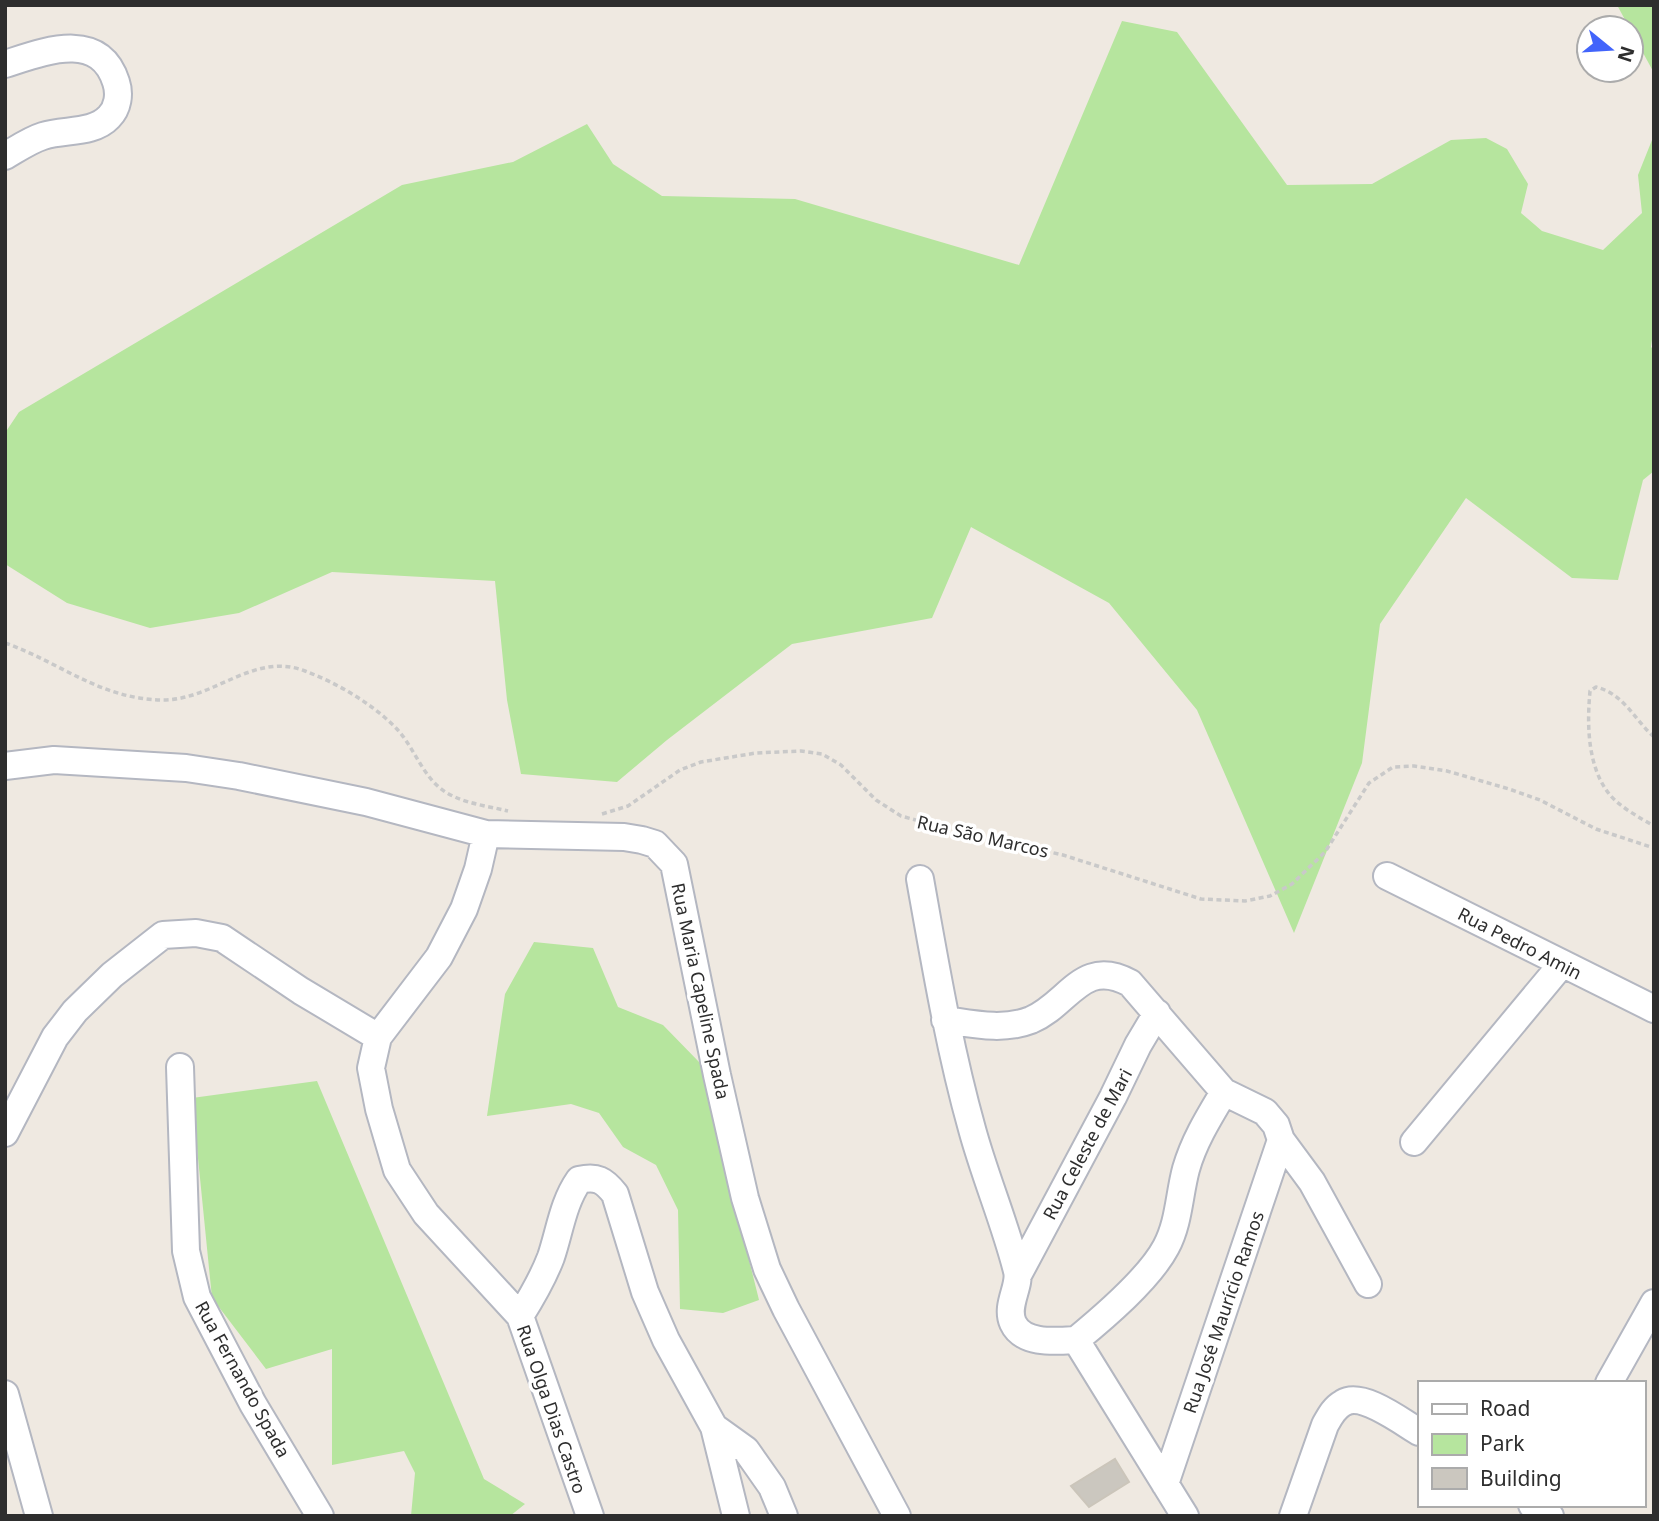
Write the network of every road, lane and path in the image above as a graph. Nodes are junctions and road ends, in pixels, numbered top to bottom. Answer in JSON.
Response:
{"nodes":[{"id":1,"x":5,"y":64,"type":"edge"},
{"id":2,"x":5,"y":156,"type":"edge"},
{"id":3,"x":5,"y":643,"type":"edge"},
{"id":4,"x":1654,"y":737,"type":"edge"},
{"id":5,"x":5,"y":766,"type":"edge"},
{"id":6,"x":513,"y":813,"type":"dead end"},
{"id":7,"x":601,"y":814,"type":"dead end"},
{"id":8,"x":1654,"y":826,"type":"edge"},
{"id":9,"x":486,"y":834,"type":"junction"},
{"id":10,"x":1654,"y":848,"type":"edge"},
{"id":11,"x":1387,"y":876,"type":"dead end"},
{"id":12,"x":920,"y":880,"type":"dead end"},
{"id":13,"x":1562,"y":964,"type":"junction"},
{"id":14,"x":1654,"y":1009,"type":"edge"},
{"id":15,"x":1157,"y":1013,"type":"junction"},
{"id":16,"x":944,"y":1020,"type":"junction"},
{"id":17,"x":378,"y":1037,"type":"junction"},
{"id":18,"x":180,"y":1067,"type":"dead end"},
{"id":19,"x":1224,"y":1092,"type":"junction"},
{"id":20,"x":5,"y":1133,"type":"edge"},
{"id":21,"x":1281,"y":1140,"type":"junction"},
{"id":22,"x":1414,"y":1142,"type":"dead end"},
{"id":23,"x":1018,"y":1275,"type":"junction"},
{"id":24,"x":1368,"y":1284,"type":"dead end"},
{"id":25,"x":1654,"y":1303,"type":"edge"},
{"id":26,"x":520,"y":1316,"type":"junction"},
{"id":27,"x":1076,"y":1340,"type":"junction"},
{"id":28,"x":1610,"y":1381,"type":"edge"},
{"id":29,"x":5,"y":1394,"type":"edge"},
{"id":30,"x":715,"y":1427,"type":"junction"},
{"id":31,"x":1418,"y":1431,"type":"edge"},
{"id":32,"x":1165,"y":1484,"type":"junction"},
{"id":33,"x":38,"y":1516,"type":"edge"},
{"id":34,"x":320,"y":1516,"type":"edge"},
{"id":35,"x":590,"y":1516,"type":"edge"},
{"id":36,"x":736,"y":1516,"type":"edge"},
{"id":37,"x":784,"y":1516,"type":"edge"},
{"id":38,"x":897,"y":1516,"type":"edge"},
{"id":39,"x":1185,"y":1516,"type":"edge"},
{"id":40,"x":1293,"y":1516,"type":"edge"}],
"edges":[{"from":1,"to":2,"type":"street"},
{"from":3,"to":6,"type":"path"},
{"from":4,"to":8,"type":"path"},
{"from":5,"to":9,"type":"street","name":"Rua Maria Capeline Spada"},
{"from":7,"to":10,"type":"path","name":"Rua São Marcos"},
{"from":9,"to":17,"type":"street","name":"Rua Olga Dias Castro"},
{"from":9,"to":38,"type":"street","name":"Rua Maria Capeline Spada"},
{"from":11,"to":13,"type":"street","name":"Rua Pedro Amin"},
{"from":12,"to":16,"type":"street"},
{"from":13,"to":14,"type":"street","name":"Rua Pedro Amin"},
{"from":13,"to":22,"type":"street"},
{"from":15,"to":16,"type":"street"},
{"from":15,"to":19,"type":"street"},
{"from":15,"to":23,"type":"street","name":"Rua Celeste de Mari"},
{"from":16,"to":23,"type":"street"},
{"from":17,"to":20,"type":"street"},
{"from":17,"to":26,"type":"street","name":"Rua Olga Dias Castro"},
{"from":18,"to":34,"type":"street","name":"Rua Fernando Spada"},
{"from":19,"to":21,"type":"street"},
{"from":19,"to":27,"type":"street"},
{"from":21,"to":24,"type":"street"},
{"from":21,"to":32,"type":"street","name":"Rua José Maurício Ramos"},
{"from":23,"to":27,"type":"street"},
{"from":25,"to":28,"type":"street"},
{"from":26,"to":30,"type":"street"},
{"from":26,"to":35,"type":"street","name":"Rua Olga Dias Castro"},
{"from":27,"to":32,"type":"street"},
{"from":29,"to":33,"type":"street"},
{"from":30,"to":36,"type":"street"},
{"from":30,"to":37,"type":"street"},
{"from":31,"to":40,"type":"street"},
{"from":32,"to":39,"type":"street"}]}
